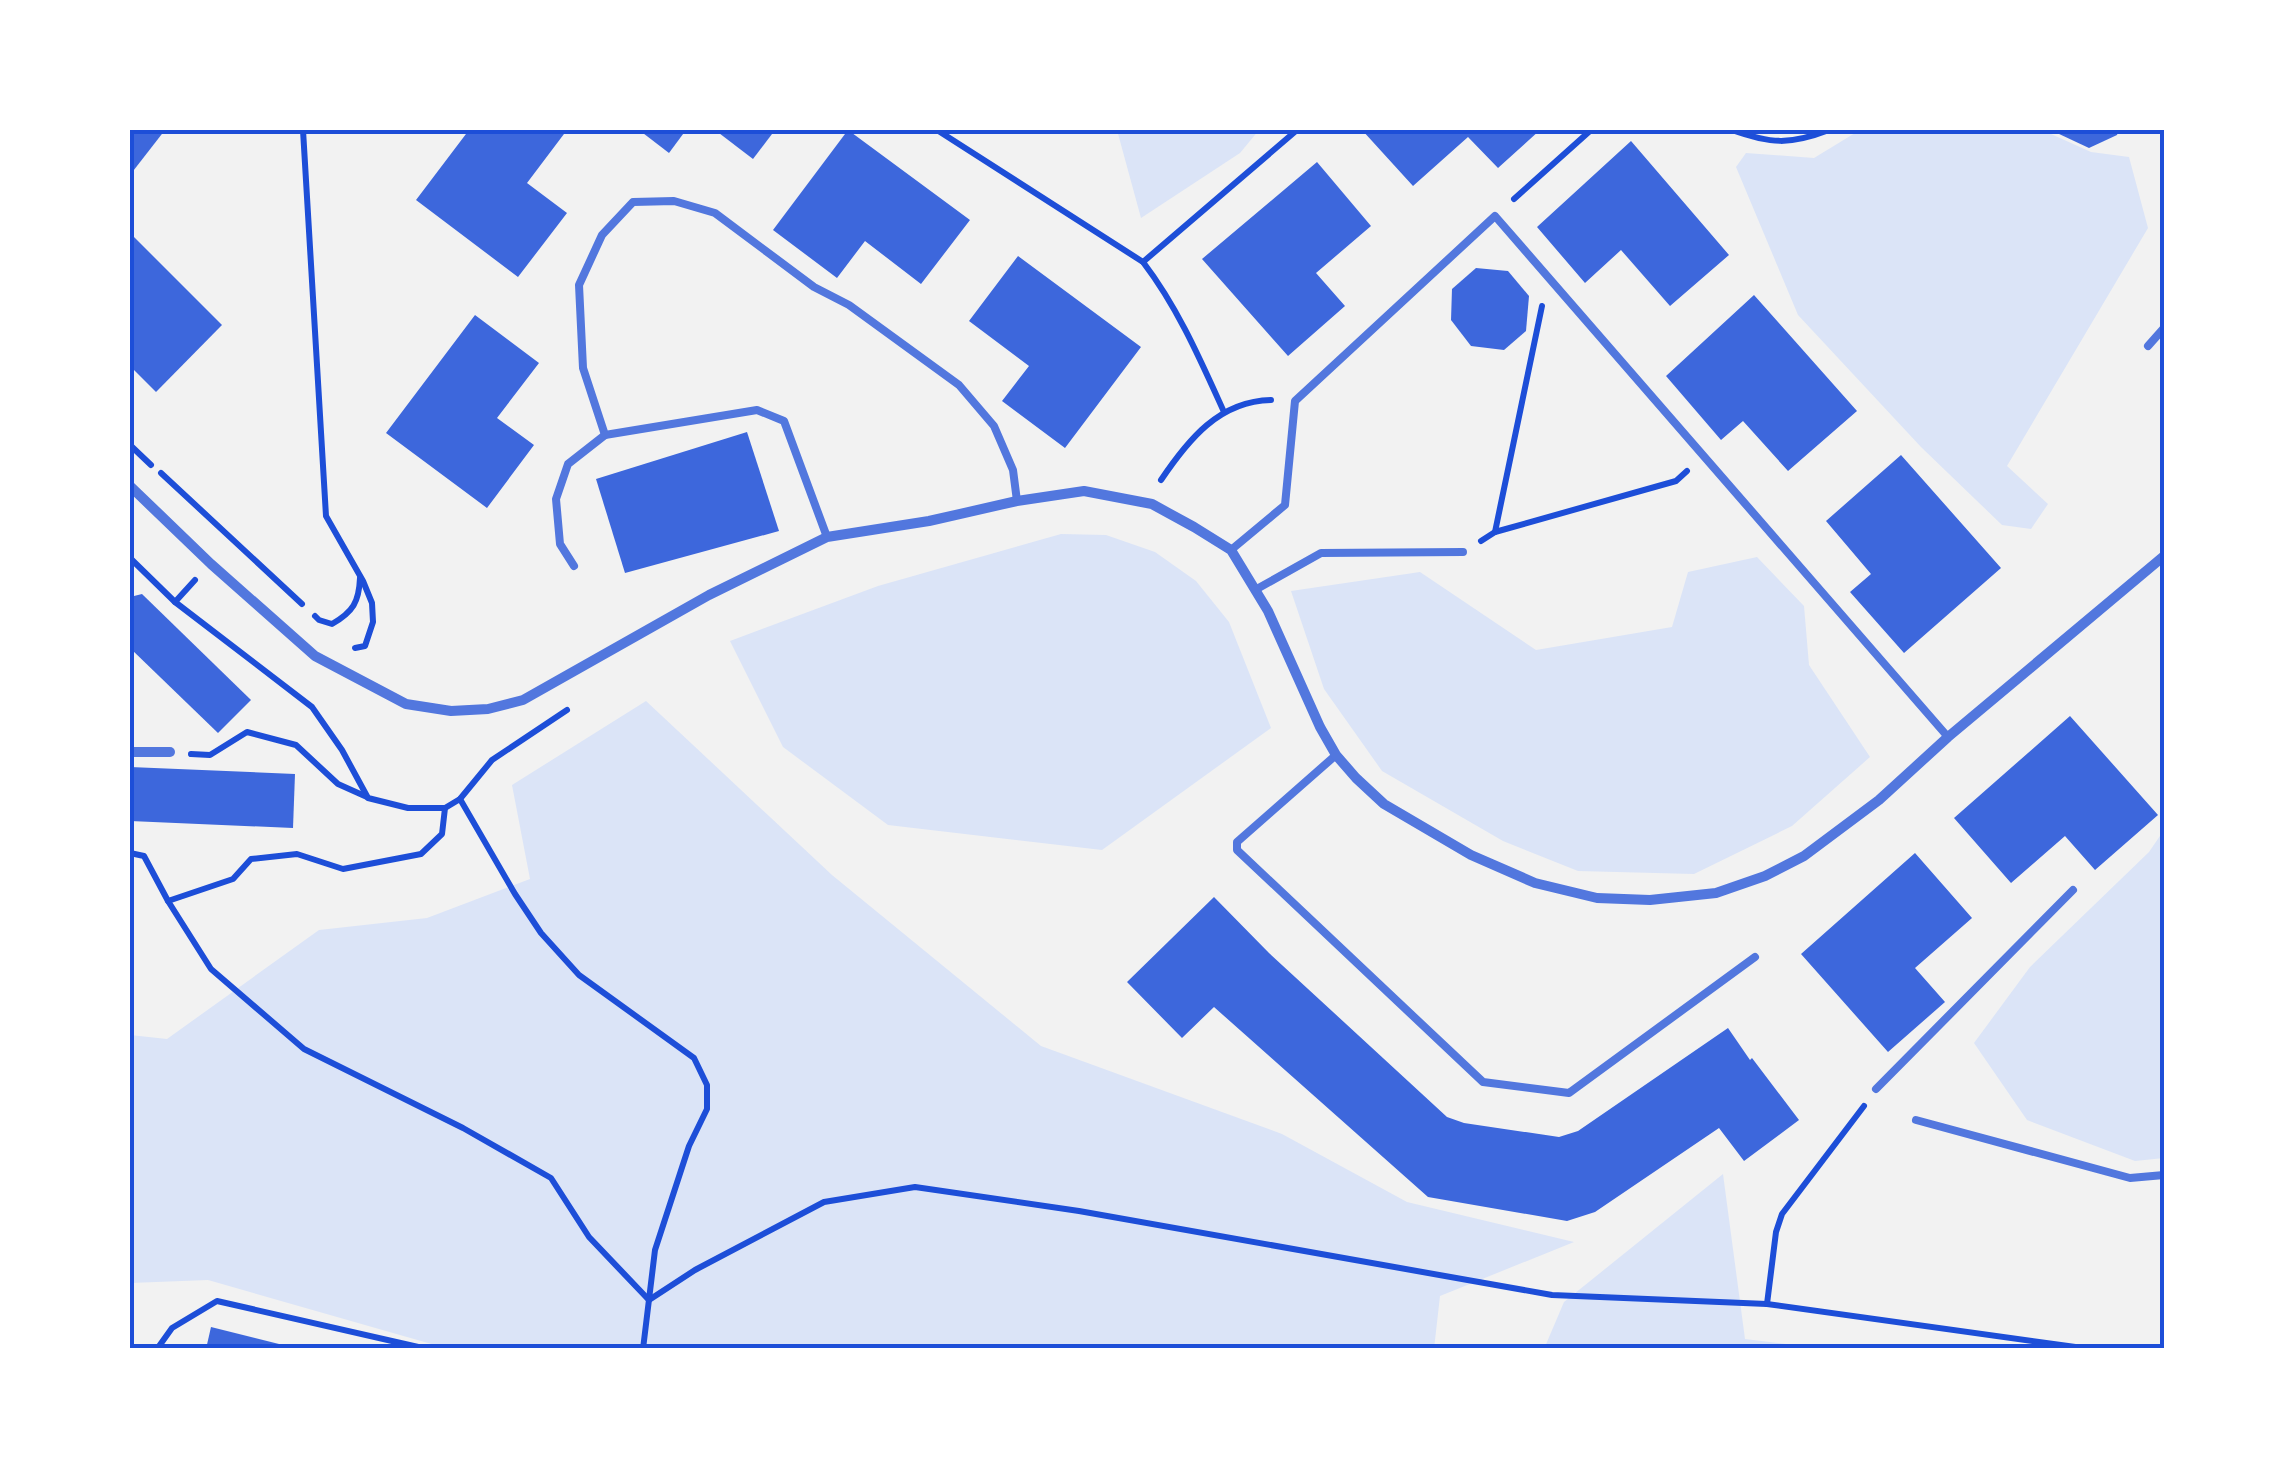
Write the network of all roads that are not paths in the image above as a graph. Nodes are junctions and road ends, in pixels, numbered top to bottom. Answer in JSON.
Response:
{"nodes":[{"id":1,"x":2164,"y":328,"type":"edge"},
{"id":2,"x":2148,"y":346,"type":"dead end"},
{"id":3,"x":604,"y":435,"type":"junction"},
{"id":4,"x":130,"y":486,"type":"edge"},
{"id":5,"x":1017,"y":501,"type":"junction"},
{"id":6,"x":827,"y":537,"type":"junction"},
{"id":7,"x":1231,"y":550,"type":"junction"},
{"id":8,"x":1463,"y":552,"type":"road end"},
{"id":9,"x":2164,"y":556,"type":"edge"},
{"id":10,"x":574,"y":566,"type":"dead end"},
{"id":11,"x":1256,"y":590,"type":"junction"},
{"id":12,"x":1948,"y":736,"type":"junction"},
{"id":13,"x":130,"y":752,"type":"edge"},
{"id":14,"x":170,"y":752,"type":"road end"},
{"id":15,"x":1336,"y":755,"type":"junction"},
{"id":16,"x":2073,"y":890,"type":"dead end"},
{"id":17,"x":1755,"y":957,"type":"dead end"},
{"id":18,"x":1876,"y":1088,"type":"road end"},
{"id":19,"x":1916,"y":1120,"type":"dead end"},
{"id":20,"x":2164,"y":1175,"type":"edge"}],
"edges":[{"from":1,"to":2,"type":"lane"},
{"from":3,"to":5,"type":"lane"},
{"from":3,"to":6,"type":"lane"},
{"from":3,"to":10,"type":"lane"},
{"from":4,"to":6,"type":"street"},
{"from":5,"to":6,"type":"street"},
{"from":5,"to":7,"type":"street"},
{"from":7,"to":11,"type":"street"},
{"from":7,"to":12,"type":"lane"},
{"from":8,"to":11,"type":"lane"},
{"from":9,"to":12,"type":"street"},
{"from":11,"to":15,"type":"street"},
{"from":12,"to":15,"type":"street"},
{"from":13,"to":14,"type":"street"},
{"from":15,"to":17,"type":"lane"},
{"from":16,"to":18,"type":"lane"},
{"from":19,"to":20,"type":"lane"}]}
